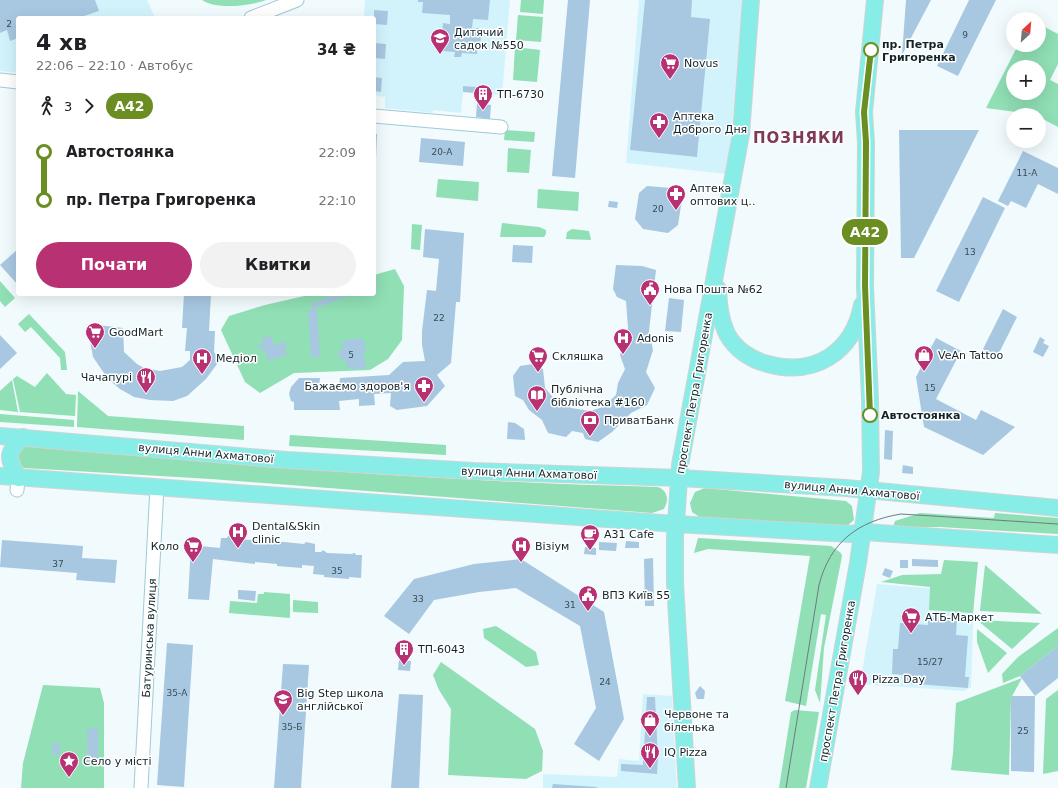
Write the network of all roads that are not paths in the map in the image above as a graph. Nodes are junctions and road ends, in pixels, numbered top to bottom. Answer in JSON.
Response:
{"nodes":[{"id":1,"x":297,"y":0,"type":"edge"},
{"id":2,"x":751,"y":0,"type":"edge"},
{"id":3,"x":875,"y":0,"type":"edge"},
{"id":4,"x":256,"y":16,"type":"edge"},
{"id":5,"x":0,"y":80,"type":"edge"},
{"id":6,"x":16,"y":82,"type":"edge"},
{"id":7,"x":376,"y":116,"type":"edge"},
{"id":8,"x":501,"y":127,"type":"dead end"},
{"id":9,"x":716,"y":270,"type":"junction"},
{"id":10,"x":866,"y":288,"type":"junction"},
{"id":11,"x":0,"y":436,"type":"edge"},
{"id":12,"x":23,"y":437,"type":"junction"},
{"id":13,"x":0,"y":476,"type":"edge"},
{"id":14,"x":680,"y":478,"type":"junction"},
{"id":15,"x":17,"y":484,"type":"junction"},
{"id":16,"x":157,"y":487,"type":"junction"},
{"id":17,"x":866,"y":492,"type":"junction"},
{"id":18,"x":1058,"y":508,"type":"edge"},
{"id":19,"x":676,"y":524,"type":"junction"},
{"id":20,"x":862,"y":532,"type":"junction"},
{"id":21,"x":1058,"y":545,"type":"edge"},
{"id":22,"x":141,"y":788,"type":"edge"},
{"id":23,"x":687,"y":788,"type":"edge"},
{"id":24,"x":818,"y":788,"type":"edge"}],
"edges":[{"from":1,"to":4,"type":"street"},
{"from":2,"to":9,"type":"main road","name":"проспект Петра Григоренка"},
{"from":3,"to":10,"type":"main road","name":"проспект Петра Григоренка"},
{"from":5,"to":6,"type":"street"},
{"from":7,"to":8,"type":"street"},
{"from":9,"to":10,"type":"main road"},
{"from":9,"to":14,"type":"main road","name":"проспект Петра Григоренка"},
{"from":10,"to":17,"type":"main road","name":"проспект Петра Григоренка"},
{"from":11,"to":12,"type":"main road","name":"вулиця Анни Ахматової"},
{"from":12,"to":14,"type":"main road","name":"вулиця Анни Ахматової"},
{"from":12,"to":15,"type":"main road"},
{"from":13,"to":15,"type":"main road"},
{"from":14,"to":17,"type":"main road","name":"вулиця Анни Ахматової"},
{"from":14,"to":19,"type":"main road","name":"проспект Петра Григоренка"},
{"from":15,"to":16,"type":"main road"},
{"from":16,"to":19,"type":"main road"},
{"from":16,"to":22,"type":"street","name":"Батуринська вулиця"},
{"from":17,"to":18,"type":"main road","name":"вулиця Анни Ахматової"},
{"from":17,"to":20,"type":"main road","name":"проспект Петра Григоренка"},
{"from":19,"to":20,"type":"main road"},
{"from":19,"to":23,"type":"main road","name":"проспект Петра Григоренка"},
{"from":20,"to":21,"type":"main road"},
{"from":20,"to":24,"type":"main road","name":"проспект Петра Григоренка"}]}
